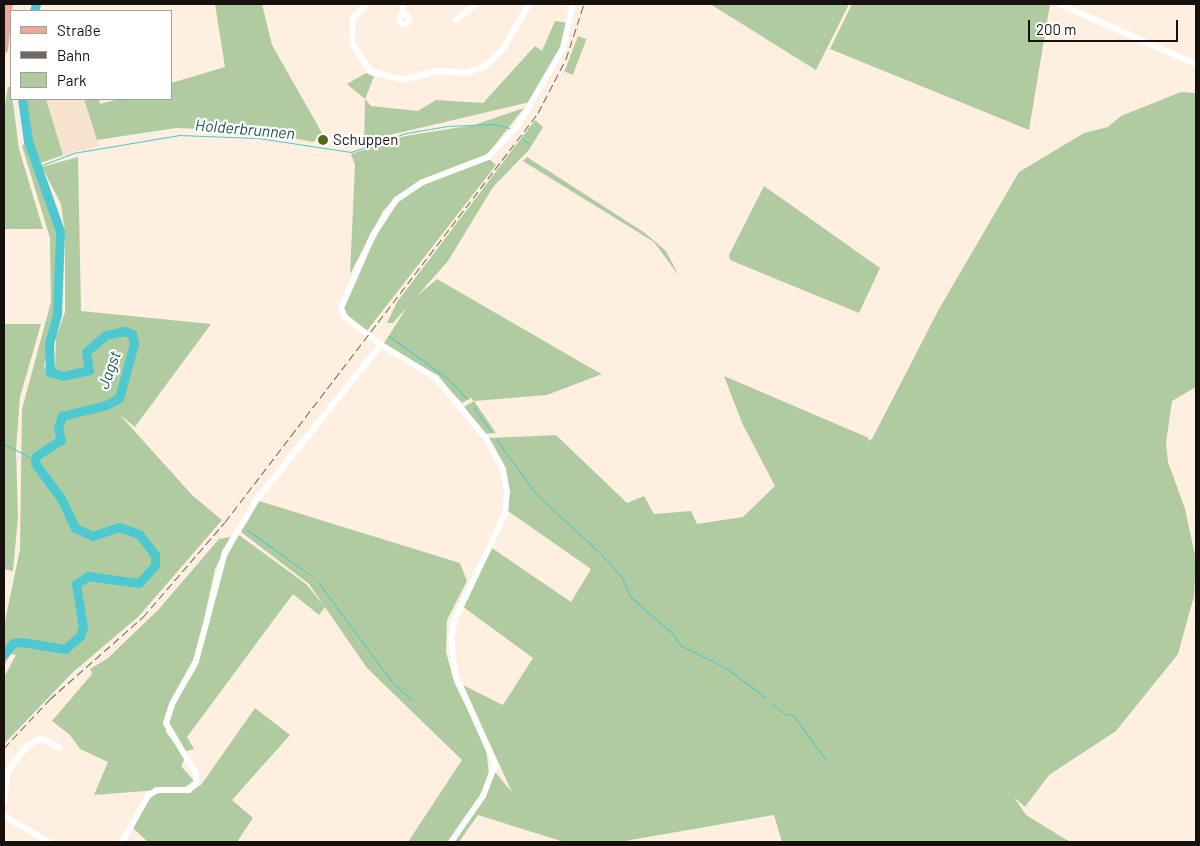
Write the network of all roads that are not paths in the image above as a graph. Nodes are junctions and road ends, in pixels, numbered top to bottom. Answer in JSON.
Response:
{"nodes":[{"id":1,"x":9,"y":4,"type":"edge"},
{"id":2,"x":367,"y":4,"type":"edge"},
{"id":3,"x":403,"y":4,"type":"edge"},
{"id":4,"x":476,"y":4,"type":"edge"},
{"id":5,"x":528,"y":4,"type":"edge"},
{"id":6,"x":573,"y":4,"type":"edge"},
{"id":7,"x":1059,"y":4,"type":"edge"},
{"id":8,"x":403,"y":14,"type":"dead end"},
{"id":9,"x":456,"y":20,"type":"dead end"},
{"id":10,"x":4,"y":49,"type":"edge"},
{"id":11,"x":1196,"y":64,"type":"edge"},
{"id":12,"x":381,"y":345,"type":"junction"},
{"id":13,"x":60,"y":748,"type":"dead end"},
{"id":14,"x":4,"y":802,"type":"edge"},
{"id":15,"x":4,"y":816,"type":"edge"},
{"id":16,"x":49,"y":842,"type":"edge"},
{"id":17,"x":122,"y":842,"type":"edge"},
{"id":18,"x":451,"y":842,"type":"edge"}],
"edges":[{"from":1,"to":10,"type":"main road"},
{"from":2,"to":5,"type":"street"},
{"from":3,"to":8,"type":"street"},
{"from":4,"to":9,"type":"street"},
{"from":6,"to":12,"type":"street"},
{"from":7,"to":11,"type":"street"},
{"from":12,"to":17,"type":"street"},
{"from":12,"to":18,"type":"street"},
{"from":13,"to":14,"type":"street"},
{"from":15,"to":16,"type":"street"}]}
